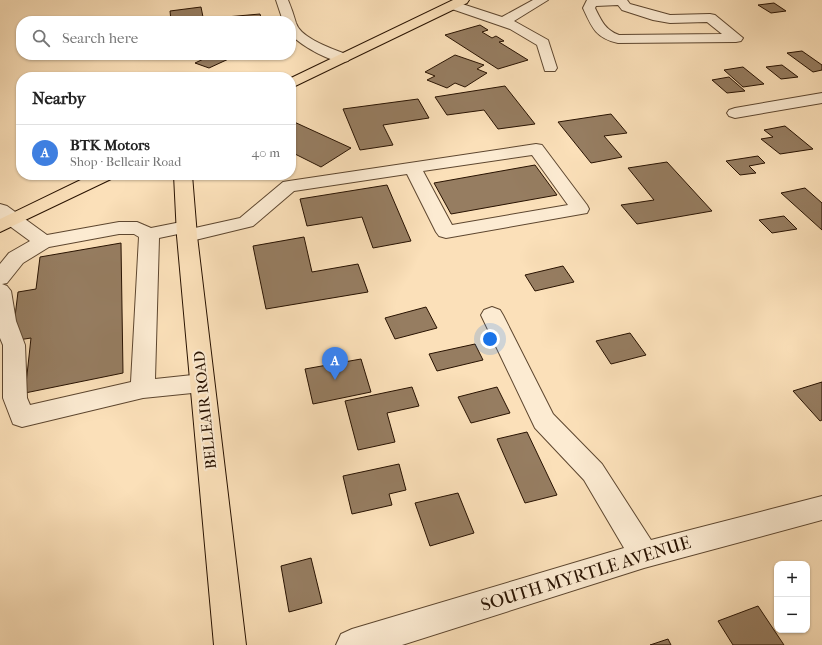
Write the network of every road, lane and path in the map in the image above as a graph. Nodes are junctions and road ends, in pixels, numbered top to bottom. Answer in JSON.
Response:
{"nodes":[{"id":1,"x":282,"y":0,"type":"edge"},
{"id":2,"x":542,"y":0,"type":"edge"},
{"id":3,"x":621,"y":0,"type":"edge"},
{"id":4,"x":458,"y":2,"type":"edge"},
{"id":5,"x":288,"y":16,"type":"edge"},
{"id":6,"x":503,"y":22,"type":"junction"},
{"id":7,"x":296,"y":33,"type":"edge"},
{"id":8,"x":343,"y":58,"type":"junction"},
{"id":9,"x":550,"y":68,"type":"dead end"},
{"id":10,"x":296,"y":82,"type":"edge"},
{"id":11,"x":822,"y":98,"type":"edge"},
{"id":12,"x":735,"y":113,"type":"dead end"},
{"id":13,"x":413,"y":168,"type":"junction"},
{"id":14,"x":93,"y":180,"type":"edge"},
{"id":15,"x":183,"y":180,"type":"edge"},
{"id":16,"x":5,"y":218,"type":"edge"},
{"id":17,"x":187,"y":232,"type":"junction"},
{"id":18,"x":149,"y":234,"type":"junction"},
{"id":19,"x":43,"y":242,"type":"junction"},
{"id":20,"x":0,"y":278,"type":"edge"},
{"id":21,"x":0,"y":291,"type":"edge"},
{"id":22,"x":492,"y":315,"type":"dead end"},
{"id":23,"x":202,"y":382,"type":"junction"},
{"id":24,"x":143,"y":389,"type":"junction"},
{"id":25,"x":822,"y":508,"type":"edge"},
{"id":26,"x":644,"y":555,"type":"junction"},
{"id":27,"x":230,"y":645,"type":"edge"},
{"id":28,"x":352,"y":645,"type":"edge"}],
"edges":[{"from":1,"to":5,"type":"street"},
{"from":2,"to":6,"type":"street"},
{"from":3,"to":3,"type":"street"},
{"from":4,"to":6,"type":"street"},
{"from":4,"to":8,"type":"main road"},
{"from":6,"to":9,"type":"street"},
{"from":7,"to":8,"type":"street"},
{"from":8,"to":10,"type":"main road"},
{"from":11,"to":12,"type":"street"},
{"from":13,"to":13,"type":"street"},
{"from":13,"to":17,"type":"street"},
{"from":14,"to":16,"type":"main road"},
{"from":15,"to":17,"type":"main road","name":"BELLEAIR ROAD"},
{"from":16,"to":19,"type":"street"},
{"from":17,"to":18,"type":"street"},
{"from":17,"to":23,"type":"main road","name":"BELLEAIR ROAD"},
{"from":18,"to":19,"type":"street"},
{"from":18,"to":24,"type":"street"},
{"from":19,"to":20,"type":"street"},
{"from":21,"to":24,"type":"street"},
{"from":22,"to":26,"type":"street"},
{"from":23,"to":24,"type":"street"},
{"from":23,"to":27,"type":"main road","name":"BELLEAIR ROAD"},
{"from":25,"to":26,"type":"street","name":"SOUTH MYRTLE AVENUE"},
{"from":26,"to":28,"type":"street","name":"SOUTH MYRTLE AVENUE"}]}
